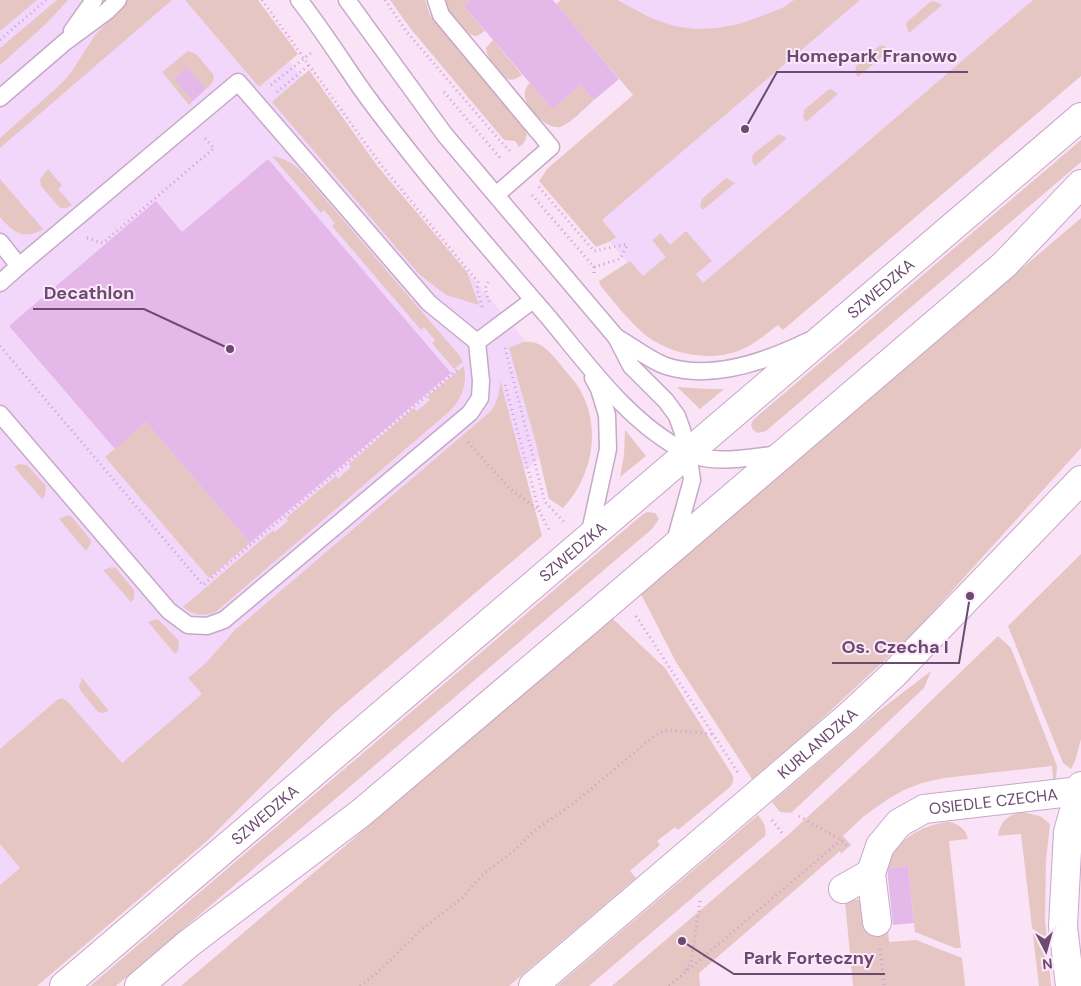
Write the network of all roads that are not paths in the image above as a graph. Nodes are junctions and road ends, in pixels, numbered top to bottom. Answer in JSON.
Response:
{"nodes":[{"id":1,"x":94,"y":0,"type":"edge"},
{"id":2,"x":118,"y":0,"type":"edge"},
{"id":3,"x":299,"y":0,"type":"edge"},
{"id":4,"x":347,"y":0,"type":"edge"},
{"id":5,"x":436,"y":0,"type":"edge"},
{"id":6,"x":65,"y":42,"type":"junction"},
{"id":7,"x":0,"y":98,"type":"edge"},
{"id":8,"x":1081,"y":117,"type":"edge"},
{"id":9,"x":1081,"y":184,"type":"edge"},
{"id":10,"x":496,"y":195,"type":"junction"},
{"id":11,"x":0,"y":242,"type":"edge"},
{"id":12,"x":19,"y":266,"type":"junction"},
{"id":13,"x":0,"y":283,"type":"edge"},
{"id":14,"x":533,"y":300,"type":"junction"},
{"id":15,"x":833,"y":328,"type":"junction"},
{"id":16,"x":616,"y":337,"type":"junction"},
{"id":17,"x":478,"y":347,"type":"junction"},
{"id":18,"x":584,"y":361,"type":"junction"},
{"id":19,"x":0,"y":414,"type":"edge"},
{"id":20,"x":688,"y":453,"type":"junction"},
{"id":21,"x":782,"y":454,"type":"junction"},
{"id":22,"x":1081,"y":480,"type":"edge"},
{"id":23,"x":589,"y":536,"type":"junction"},
{"id":24,"x":674,"y":548,"type":"junction"},
{"id":25,"x":1080,"y":789,"type":"edge"},
{"id":26,"x":871,"y":873,"type":"junction"},
{"id":27,"x":844,"y":889,"type":"dead end"},
{"id":28,"x":877,"y":922,"type":"road end"},
{"id":29,"x":64,"y":986,"type":"edge"},
{"id":30,"x":139,"y":986,"type":"edge"},
{"id":31,"x":533,"y":986,"type":"edge"},
{"id":32,"x":1070,"y":986,"type":"edge"}],
"edges":[{"from":1,"to":6,"type":"lane"},
{"from":2,"to":6,"type":"lane"},
{"from":3,"to":14,"type":"lane"},
{"from":4,"to":10,"type":"lane"},
{"from":5,"to":10,"type":"lane"},
{"from":6,"to":7,"type":"lane"},
{"from":8,"to":15,"type":"street","name":"SZWEDZKA"},
{"from":9,"to":21,"type":"street"},
{"from":10,"to":16,"type":"lane"},
{"from":11,"to":12,"type":"lane"},
{"from":12,"to":13,"type":"lane"},
{"from":12,"to":17,"type":"lane"},
{"from":14,"to":17,"type":"lane"},
{"from":14,"to":18,"type":"lane"},
{"from":15,"to":16,"type":"lane"},
{"from":15,"to":20,"type":"street","name":"SZWEDZKA"},
{"from":16,"to":20,"type":"lane"},
{"from":17,"to":19,"type":"lane"},
{"from":18,"to":20,"type":"lane"},
{"from":18,"to":23,"type":"lane"},
{"from":20,"to":21,"type":"lane"},
{"from":20,"to":23,"type":"street","name":"SZWEDZKA"},
{"from":20,"to":24,"type":"lane"},
{"from":21,"to":24,"type":"street"},
{"from":22,"to":31,"type":"street","name":"KURLANDZKA"},
{"from":23,"to":29,"type":"street","name":"SZWEDZKA"},
{"from":24,"to":30,"type":"street"},
{"from":25,"to":26,"type":"street","name":"OSIEDLE CZECHA"},
{"from":25,"to":32,"type":"street","name":"OSIEDLE CZECHA"},
{"from":26,"to":27,"type":"street"},
{"from":26,"to":28,"type":"street","name":"OSIEDLE CZECHA"}]}
